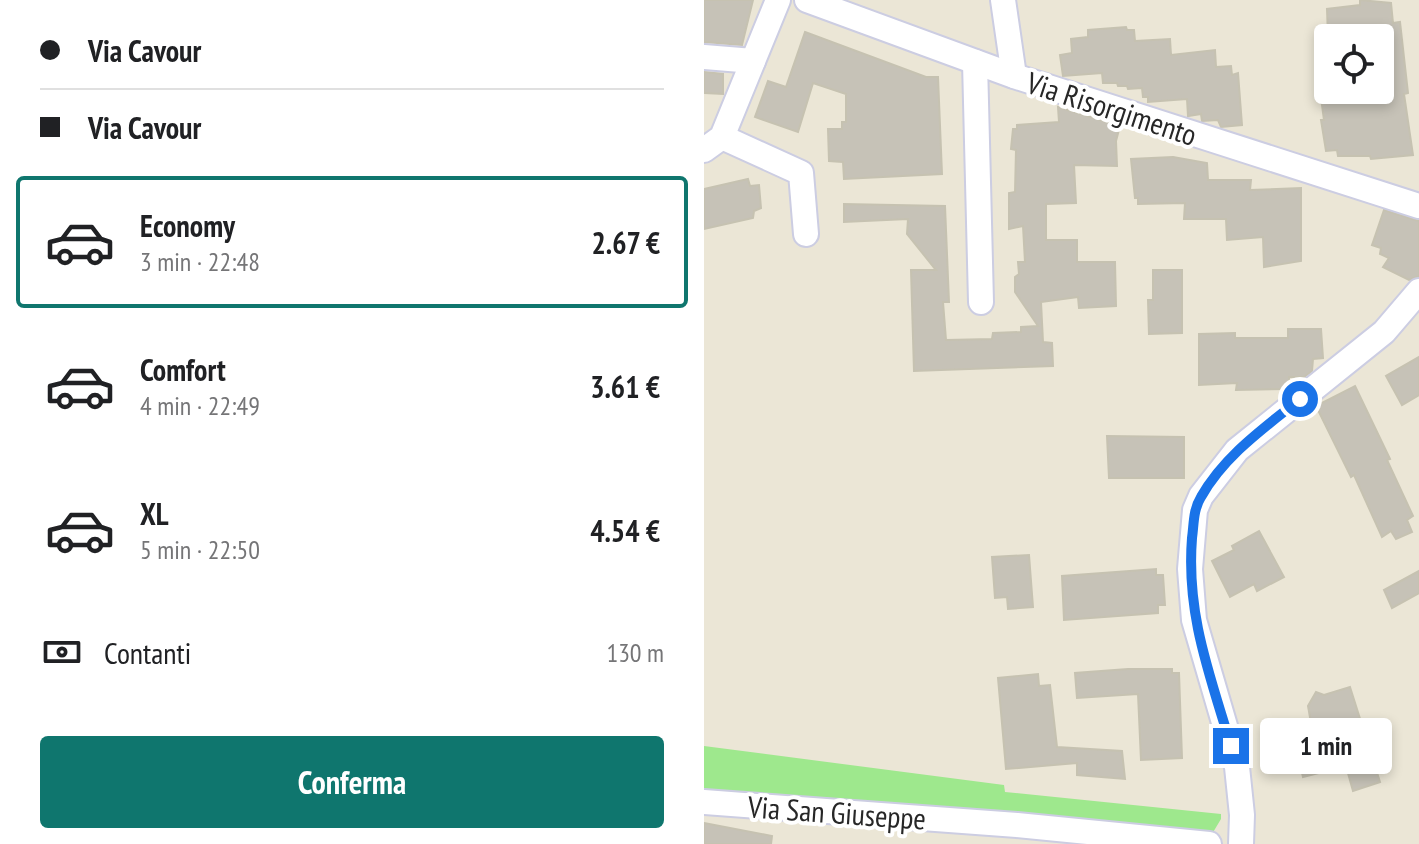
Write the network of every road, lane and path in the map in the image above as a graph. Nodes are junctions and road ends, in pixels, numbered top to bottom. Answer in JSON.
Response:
{"nodes":[{"id":1,"x":778,"y":0,"type":"edge"},
{"id":2,"x":807,"y":0,"type":"edge"},
{"id":3,"x":1003,"y":0,"type":"edge"},
{"id":4,"x":704,"y":57,"type":"edge"},
{"id":5,"x":753,"y":61,"type":"junction"},
{"id":6,"x":975,"y":62,"type":"junction"},
{"id":7,"x":1014,"y":76,"type":"junction"},
{"id":8,"x":713,"y":144,"type":"edge"},
{"id":9,"x":1419,"y":206,"type":"edge"},
{"id":10,"x":806,"y":234,"type":"dead end"},
{"id":11,"x":1419,"y":291,"type":"edge"},
{"id":12,"x":981,"y":302,"type":"dead end"},
{"id":13,"x":704,"y":802,"type":"edge"},
{"id":14,"x":1209,"y":844,"type":"edge"},
{"id":15,"x":1241,"y":844,"type":"edge"}],
"edges":[{"from":1,"to":5,"type":"street"},
{"from":2,"to":6,"type":"street","name":"Via Risorgimento"},
{"from":3,"to":7,"type":"street"},
{"from":4,"to":5,"type":"street"},
{"from":5,"to":8,"type":"street"},
{"from":6,"to":7,"type":"street","name":"Via Risorgimento"},
{"from":6,"to":12,"type":"street"},
{"from":7,"to":9,"type":"street","name":"Via Risorgimento"},
{"from":8,"to":10,"type":"street"},
{"from":11,"to":15,"type":"street"},
{"from":13,"to":14,"type":"street","name":"Via San Giuseppe"}]}
